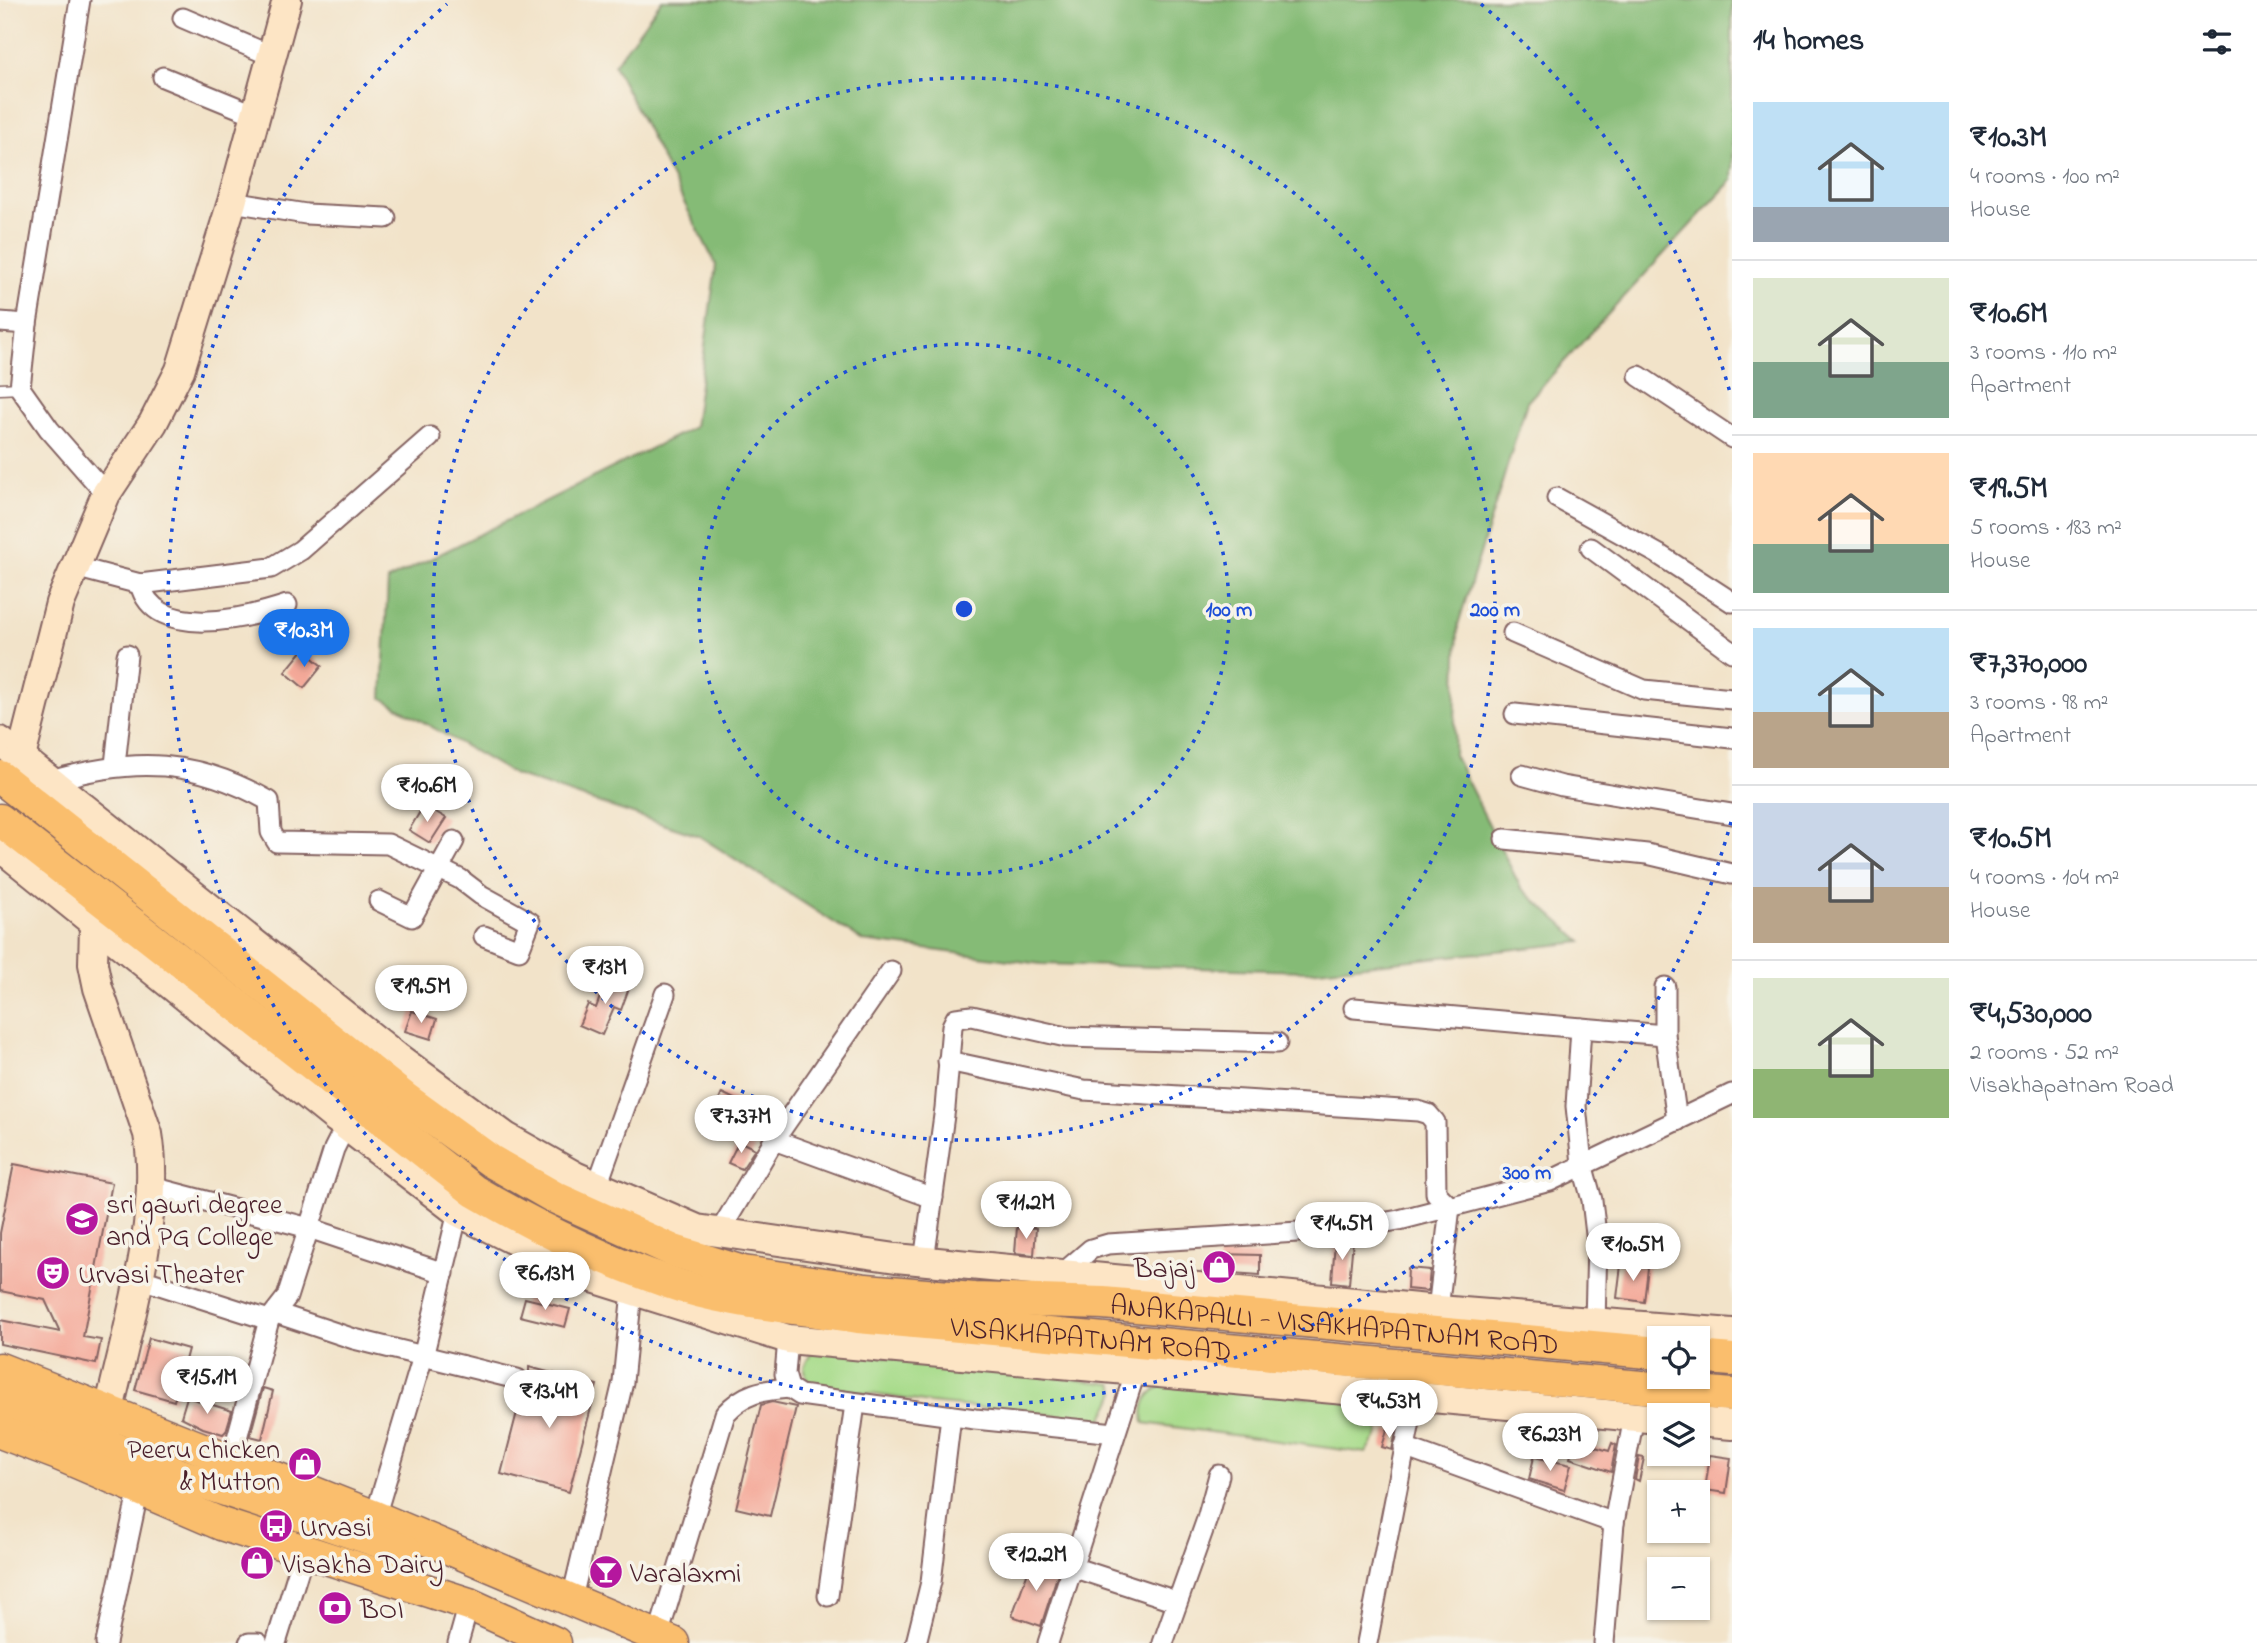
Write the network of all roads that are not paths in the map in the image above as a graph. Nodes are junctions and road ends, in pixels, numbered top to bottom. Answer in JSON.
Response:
{"nodes":[{"id":1,"x":80,"y":0,"type":"edge"},
{"id":2,"x":287,"y":0,"type":"edge"},
{"id":3,"x":183,"y":18,"type":"dead end"},
{"id":4,"x":272,"y":56,"type":"junction"},
{"id":5,"x":163,"y":77,"type":"dead end"},
{"id":6,"x":256,"y":115,"type":"junction"},
{"id":7,"x":232,"y":202,"type":"junction"},
{"id":8,"x":386,"y":218,"type":"dead end"},
{"id":9,"x":0,"y":322,"type":"edge"},
{"id":10,"x":27,"y":324,"type":"junction"},
{"id":11,"x":1639,"y":376,"type":"dead end"},
{"id":12,"x":20,"y":388,"type":"junction"},
{"id":13,"x":0,"y":389,"type":"edge"},
{"id":14,"x":430,"y":437,"type":"dead end"},
{"id":15,"x":1732,"y":438,"type":"edge"},
{"id":16,"x":106,"y":494,"type":"junction"},
{"id":17,"x":1557,"y":498,"type":"dead end"},
{"id":18,"x":1591,"y":548,"type":"dead end"},
{"id":19,"x":75,"y":567,"type":"junction"},
{"id":20,"x":141,"y":584,"type":"junction"},
{"id":21,"x":1732,"y":602,"type":"edge"},
{"id":22,"x":287,"y":605,"type":"dead end"},
{"id":23,"x":1513,"y":633,"type":"dead end"},
{"id":24,"x":1732,"y":652,"type":"edge"},
{"id":25,"x":127,"y":655,"type":"dead end"},
{"id":26,"x":1732,"y":699,"type":"edge"},
{"id":27,"x":1515,"y":714,"type":"dead end"},
{"id":28,"x":1732,"y":737,"type":"edge"},
{"id":29,"x":115,"y":765,"type":"junction"},
{"id":30,"x":6,"y":770,"type":"edge"},
{"id":31,"x":1522,"y":775,"type":"dead end"},
{"id":32,"x":54,"y":780,"type":"junction"},
{"id":33,"x":1732,"y":814,"type":"edge"},
{"id":34,"x":0,"y":820,"type":"edge"},
{"id":35,"x":1505,"y":839,"type":"dead end"},
{"id":36,"x":454,"y":841,"type":"dead end"},
{"id":37,"x":0,"y":847,"type":"edge"},
{"id":38,"x":439,"y":869,"type":"junction"},
{"id":39,"x":0,"y":871,"type":"edge"},
{"id":40,"x":1732,"y":874,"type":"edge"},
{"id":41,"x":379,"y":901,"type":"dead end"},
{"id":42,"x":94,"y":936,"type":"junction"},
{"id":43,"x":484,"y":936,"type":"dead end"},
{"id":44,"x":891,"y":971,"type":"dead end"},
{"id":45,"x":1665,"y":987,"type":"dead end"},
{"id":46,"x":665,"y":994,"type":"dead end"},
{"id":47,"x":1354,"y":1008,"type":"dead end"},
{"id":48,"x":1581,"y":1028,"type":"junction"},
{"id":49,"x":1665,"y":1035,"type":"junction"},
{"id":50,"x":1277,"y":1043,"type":"dead end"},
{"id":51,"x":948,"y":1061,"type":"junction"},
{"id":52,"x":1732,"y":1094,"type":"edge"},
{"id":53,"x":1677,"y":1121,"type":"junction"},
{"id":54,"x":346,"y":1125,"type":"junction"},
{"id":55,"x":774,"y":1140,"type":"junction"},
{"id":56,"x":498,"y":1149,"type":"junction"},
{"id":57,"x":1582,"y":1164,"type":"junction"},
{"id":58,"x":597,"y":1186,"type":"junction"},
{"id":59,"x":152,"y":1187,"type":"junction"},
{"id":60,"x":933,"y":1198,"type":"junction"},
{"id":61,"x":466,"y":1201,"type":"junction"},
{"id":62,"x":1450,"y":1207,"type":"junction"},
{"id":63,"x":309,"y":1228,"type":"junction"},
{"id":64,"x":719,"y":1233,"type":"junction"},
{"id":65,"x":924,"y":1261,"type":"junction"},
{"id":66,"x":444,"y":1273,"type":"junction"},
{"id":67,"x":1063,"y":1273,"type":"junction"},
{"id":68,"x":138,"y":1278,"type":"junction"},
{"id":69,"x":632,"y":1291,"type":"junction"},
{"id":70,"x":1438,"y":1310,"type":"junction"},
{"id":71,"x":273,"y":1317,"type":"junction"},
{"id":72,"x":1595,"y":1322,"type":"junction"},
{"id":73,"x":788,"y":1339,"type":"junction"},
{"id":74,"x":1731,"y":1339,"type":"edge"},
{"id":75,"x":1710,"y":1350,"type":"edge"},
{"id":76,"x":1647,"y":1352,"type":"edge"},
{"id":77,"x":423,"y":1358,"type":"junction"},
{"id":78,"x":0,"y":1369,"type":"edge"},
{"id":79,"x":1136,"y":1370,"type":"junction"},
{"id":80,"x":517,"y":1379,"type":"dead end"},
{"id":81,"x":789,"y":1388,"type":"junction"},
{"id":82,"x":1732,"y":1395,"type":"edge"},
{"id":83,"x":1415,"y":1396,"type":"junction"},
{"id":84,"x":0,"y":1399,"type":"edge"},
{"id":85,"x":855,"y":1404,"type":"junction"},
{"id":86,"x":951,"y":1416,"type":"junction"},
{"id":87,"x":1647,"y":1418,"type":"edge"},
{"id":88,"x":1710,"y":1423,"type":"edge"},
{"id":89,"x":1732,"y":1425,"type":"edge"},
{"id":90,"x":0,"y":1432,"type":"edge"},
{"id":91,"x":1115,"y":1433,"type":"junction"},
{"id":92,"x":102,"y":1441,"type":"junction"},
{"id":93,"x":1404,"y":1447,"type":"junction"},
{"id":94,"x":230,"y":1460,"type":"junction"},
{"id":95,"x":1219,"y":1475,"type":"dead end"},
{"id":96,"x":142,"y":1476,"type":"junction"},
{"id":97,"x":375,"y":1517,"type":"junction"},
{"id":98,"x":1614,"y":1524,"type":"junction"},
{"id":99,"x":304,"y":1552,"type":"junction"},
{"id":100,"x":1072,"y":1567,"type":"junction"},
{"id":101,"x":828,"y":1596,"type":"dead end"},
{"id":102,"x":572,"y":1598,"type":"junction"},
{"id":103,"x":1176,"y":1601,"type":"junction"},
{"id":104,"x":468,"y":1604,"type":"junction"},
{"id":105,"x":653,"y":1641,"type":"edge"},
{"id":106,"x":106,"y":1643,"type":"edge"},
{"id":107,"x":249,"y":1643,"type":"edge"},
{"id":108,"x":258,"y":1643,"type":"edge"},
{"id":109,"x":276,"y":1643,"type":"edge"},
{"id":110,"x":458,"y":1643,"type":"edge"},
{"id":111,"x":555,"y":1643,"type":"edge"},
{"id":112,"x":916,"y":1643,"type":"edge"},
{"id":113,"x":1048,"y":1643,"type":"edge"},
{"id":114,"x":1163,"y":1643,"type":"edge"},
{"id":115,"x":1367,"y":1643,"type":"edge"},
{"id":116,"x":1604,"y":1643,"type":"edge"}],
"edges":[{"from":1,"to":10,"type":"street"},
{"from":2,"to":4,"type":"street"},
{"from":3,"to":4,"type":"street"},
{"from":4,"to":6,"type":"street"},
{"from":5,"to":6,"type":"street"},
{"from":6,"to":7,"type":"street"},
{"from":7,"to":8,"type":"street"},
{"from":7,"to":16,"type":"street"},
{"from":9,"to":10,"type":"street"},
{"from":10,"to":12,"type":"street"},
{"from":11,"to":15,"type":"street"},
{"from":12,"to":13,"type":"lane"},
{"from":12,"to":16,"type":"street"},
{"from":14,"to":20,"type":"street"},
{"from":16,"to":19,"type":"street"},
{"from":17,"to":21,"type":"street"},
{"from":18,"to":24,"type":"street"},
{"from":19,"to":20,"type":"street"},
{"from":19,"to":30,"type":"street"},
{"from":20,"to":22,"type":"street"},
{"from":23,"to":26,"type":"street"},
{"from":25,"to":29,"type":"street"},
{"from":27,"to":28,"type":"street"},
{"from":29,"to":32,"type":"street"},
{"from":29,"to":38,"type":"street"},
{"from":30,"to":32,"type":"street"},
{"from":30,"to":56,"type":"main road","name":"ANAKAPALLI - VISAKHAPATNAM ROAD"},
{"from":31,"to":33,"type":"street"},
{"from":32,"to":56,"type":"street"},
{"from":34,"to":61,"type":"main road","name":"VISAKHAPATNAM ROAD"},
{"from":35,"to":40,"type":"street"},
{"from":36,"to":38,"type":"street"},
{"from":37,"to":42,"type":"street"},
{"from":38,"to":41,"type":"street"},
{"from":38,"to":43,"type":"street"},
{"from":39,"to":42,"type":"street"},
{"from":42,"to":54,"type":"street"},
{"from":42,"to":59,"type":"street"},
{"from":44,"to":55,"type":"street"},
{"from":45,"to":49,"type":"street"},
{"from":46,"to":58,"type":"street"},
{"from":47,"to":48,"type":"street"},
{"from":48,"to":49,"type":"street"},
{"from":48,"to":57,"type":"street"},
{"from":49,"to":53,"type":"street"},
{"from":50,"to":51,"type":"street"},
{"from":51,"to":60,"type":"street"},
{"from":51,"to":62,"type":"street"},
{"from":52,"to":53,"type":"street"},
{"from":53,"to":57,"type":"street"},
{"from":54,"to":61,"type":"street"},
{"from":54,"to":63,"type":"street"},
{"from":55,"to":60,"type":"street"},
{"from":55,"to":64,"type":"street"},
{"from":56,"to":58,"type":"street"},
{"from":56,"to":76,"type":"main road","name":"ANAKAPALLI - VISAKHAPATNAM ROAD"},
{"from":57,"to":62,"type":"street"},
{"from":57,"to":72,"type":"street"},
{"from":58,"to":64,"type":"street"},
{"from":59,"to":63,"type":"street"},
{"from":59,"to":68,"type":"street"},
{"from":60,"to":65,"type":"street"},
{"from":61,"to":66,"type":"street"},
{"from":61,"to":69,"type":"street"},
{"from":61,"to":82,"type":"main road","name":"VISAKHAPATNAM ROAD"},
{"from":62,"to":67,"type":"street"},
{"from":62,"to":70,"type":"street"},
{"from":63,"to":66,"type":"street"},
{"from":63,"to":71,"type":"street"},
{"from":64,"to":65,"type":"street"},
{"from":65,"to":67,"type":"street"},
{"from":66,"to":77,"type":"street"},
{"from":67,"to":70,"type":"street"},
{"from":68,"to":71,"type":"street"},
{"from":68,"to":92,"type":"street"},
{"from":69,"to":73,"type":"street"},
{"from":69,"to":102,"type":"street"},
{"from":70,"to":72,"type":"street"},
{"from":71,"to":77,"type":"street"},
{"from":71,"to":94,"type":"street"},
{"from":72,"to":74,"type":"street"},
{"from":73,"to":79,"type":"street"},
{"from":73,"to":81,"type":"street"},
{"from":74,"to":75,"type":"main road"},
{"from":77,"to":80,"type":"street"},
{"from":77,"to":97,"type":"street"},
{"from":78,"to":92,"type":"main road"},
{"from":79,"to":83,"type":"street"},
{"from":79,"to":91,"type":"street"},
{"from":81,"to":85,"type":"street"},
{"from":81,"to":105,"type":"street"},
{"from":83,"to":87,"type":"street"},
{"from":83,"to":93,"type":"street"},
{"from":84,"to":92,"type":"main road"},
{"from":85,"to":86,"type":"street"},
{"from":85,"to":101,"type":"street"},
{"from":86,"to":91,"type":"street"},
{"from":86,"to":112,"type":"street"},
{"from":87,"to":98,"type":"street"},
{"from":88,"to":89,"type":"street"},
{"from":90,"to":92,"type":"main road"},
{"from":91,"to":100,"type":"street"},
{"from":92,"to":94,"type":"main road"},
{"from":92,"to":96,"type":"main road"},
{"from":93,"to":98,"type":"street"},
{"from":93,"to":115,"type":"street"},
{"from":94,"to":97,"type":"main road"},
{"from":95,"to":103,"type":"street"},
{"from":96,"to":99,"type":"main road"},
{"from":96,"to":105,"type":"main road"},
{"from":96,"to":106,"type":"street"},
{"from":97,"to":102,"type":"main road"},
{"from":98,"to":116,"type":"street"},
{"from":99,"to":104,"type":"main road"},
{"from":99,"to":109,"type":"street"},
{"from":100,"to":103,"type":"street"},
{"from":100,"to":113,"type":"street"},
{"from":102,"to":105,"type":"main road"},
{"from":103,"to":114,"type":"street"},
{"from":104,"to":110,"type":"street"},
{"from":104,"to":111,"type":"main road"},
{"from":107,"to":108,"type":"street"}]}
